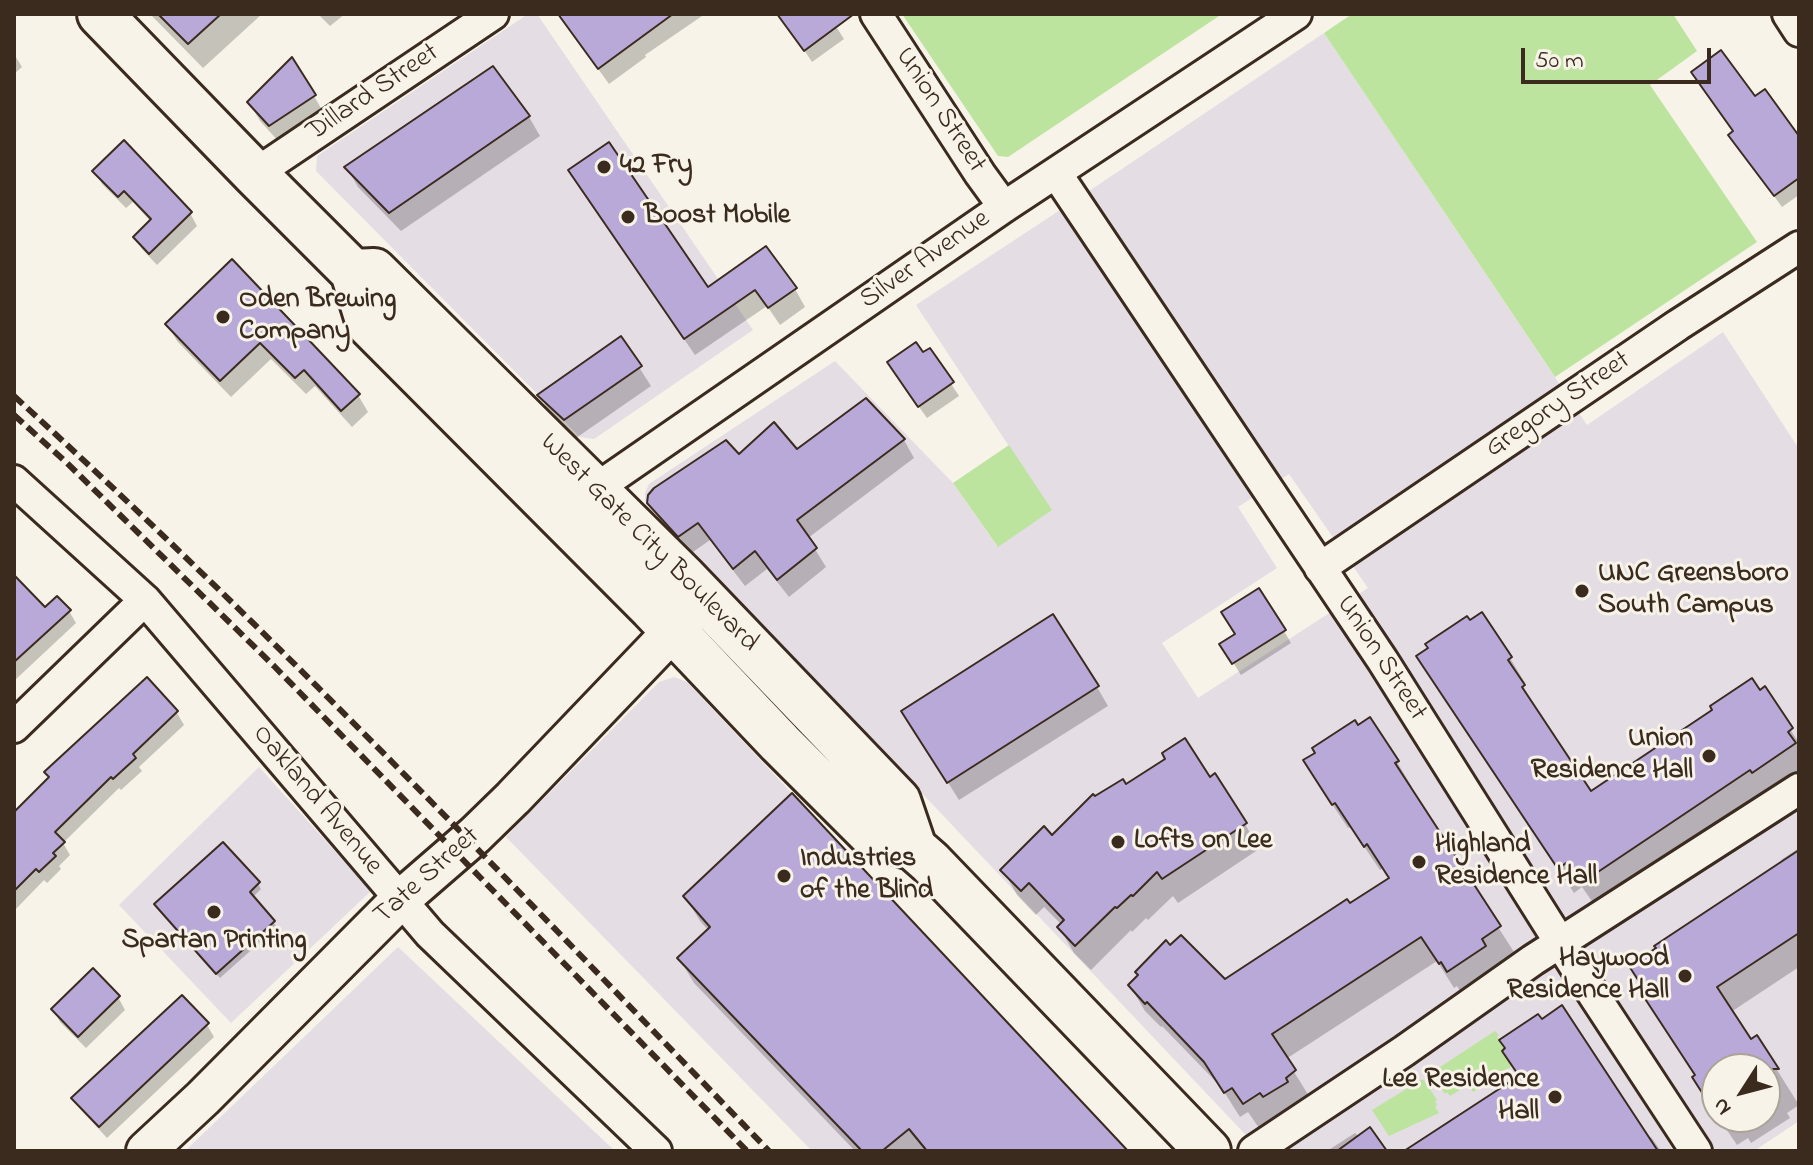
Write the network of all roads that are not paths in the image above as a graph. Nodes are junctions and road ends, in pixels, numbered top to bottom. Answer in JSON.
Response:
{"nodes":[{"id":1,"x":100,"y":14,"type":"edge"},
{"id":2,"x":493,"y":14,"type":"edge"},
{"id":3,"x":876,"y":14,"type":"edge"},
{"id":4,"x":1296,"y":14,"type":"edge"},
{"id":5,"x":1788,"y":14,"type":"edge"},
{"id":6,"x":1799,"y":31,"type":"edge"},
{"id":7,"x":1056,"y":173,"type":"junction"},
{"id":8,"x":255,"y":174,"type":"junction"},
{"id":9,"x":1004,"y":207,"type":"junction"},
{"id":10,"x":1799,"y":247,"type":"edge"},
{"id":11,"x":353,"y":272,"type":"junction"},
{"id":12,"x":14,"y":481,"type":"edge"},
{"id":13,"x":596,"y":490,"type":"junction"},
{"id":14,"x":560,"y":514,"type":"junction"},
{"id":15,"x":1320,"y":568,"type":"junction"},
{"id":16,"x":704,"y":599,"type":"junction"},
{"id":17,"x":145,"y":600,"type":"junction"},
{"id":18,"x":673,"y":629,"type":"junction"},
{"id":19,"x":14,"y":727,"type":"edge"},
{"id":20,"x":1799,"y":789,"type":"edge"},
{"id":21,"x":914,"y":848,"type":"junction"},
{"id":22,"x":400,"y":900,"type":"junction"},
{"id":23,"x":1560,"y":943,"type":"junction"},
{"id":24,"x":146,"y":1151,"type":"edge"},
{"id":25,"x":656,"y":1151,"type":"edge"},
{"id":26,"x":1208,"y":1151,"type":"edge"},
{"id":27,"x":1254,"y":1151,"type":"edge"},
{"id":28,"x":1696,"y":1151,"type":"edge"}],
"edges":[{"from":1,"to":8,"type":"main road","name":"West Gate City Boulevard"},
{"from":2,"to":8,"type":"street","name":"Dillard Street"},
{"from":3,"to":9,"type":"street","name":"Union Street"},
{"from":4,"to":7,"type":"street","name":"Silver Avenue"},
{"from":5,"to":6,"type":"street"},
{"from":7,"to":9,"type":"street","name":"Silver Avenue"},
{"from":7,"to":15,"type":"street","name":"Union Street"},
{"from":8,"to":11,"type":"main road","name":"West Gate City Boulevard"},
{"from":9,"to":13,"type":"street","name":"Silver Avenue"},
{"from":10,"to":15,"type":"street","name":"Gregory Street"},
{"from":11,"to":13,"type":"main road","name":"West Gate City Boulevard"},
{"from":11,"to":14,"type":"main road","name":"West Gate City Boulevard"},
{"from":12,"to":17,"type":"street","name":"Oakland Avenue"},
{"from":13,"to":14,"type":"street","name":"Silver Avenue"},
{"from":13,"to":16,"type":"main road","name":"West Gate City Boulevard"},
{"from":14,"to":18,"type":"main road","name":"West Gate City Boulevard"},
{"from":15,"to":23,"type":"street","name":"Union Street"},
{"from":16,"to":18,"type":"street","name":"Tate Street"},
{"from":16,"to":21,"type":"main road","name":"West Gate City Boulevard"},
{"from":17,"to":19,"type":"street"},
{"from":17,"to":22,"type":"street","name":"Oakland Avenue"},
{"from":18,"to":21,"type":"main road","name":"West Gate City Boulevard"},
{"from":18,"to":22,"type":"street","name":"Tate Street"},
{"from":20,"to":23,"type":"street"},
{"from":21,"to":26,"type":"main road","name":"West Gate City Boulevard"},
{"from":22,"to":24,"type":"street","name":"Tate Street"},
{"from":22,"to":25,"type":"street","name":"Oakland Avenue"},
{"from":23,"to":27,"type":"street"},
{"from":23,"to":28,"type":"street","name":"Union Street"}]}
